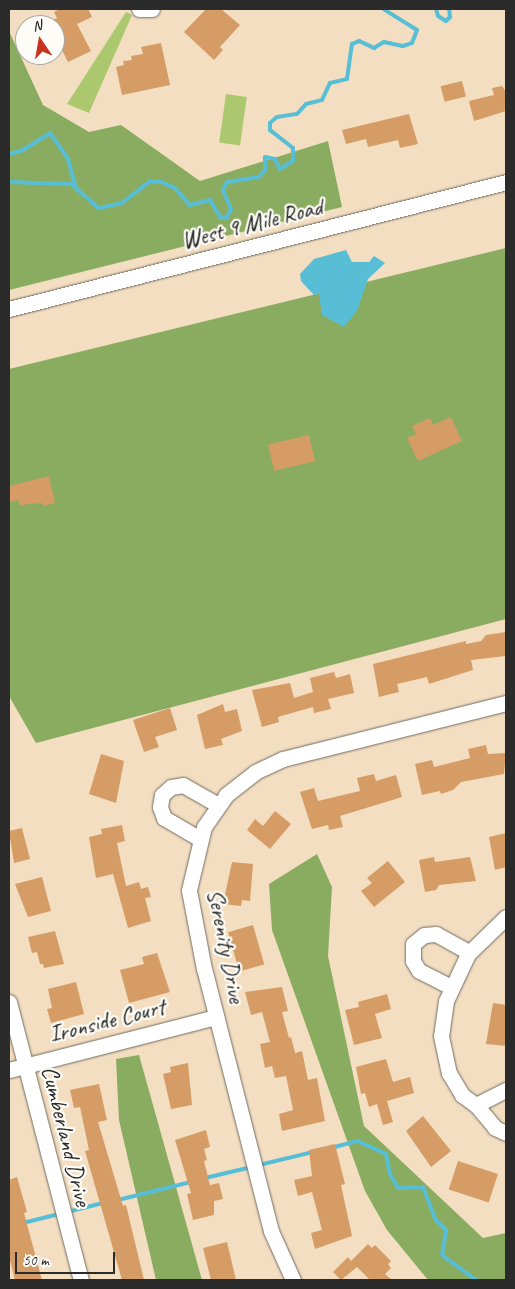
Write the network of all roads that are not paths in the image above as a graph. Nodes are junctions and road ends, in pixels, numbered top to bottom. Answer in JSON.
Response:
{"nodes":[{"id":1,"x":139,"y":9,"type":"edge"},
{"id":2,"x":152,"y":9,"type":"edge"},
{"id":3,"x":506,"y":182,"type":"edge"},
{"id":4,"x":9,"y":309,"type":"edge"},
{"id":5,"x":506,"y":703,"type":"edge"},
{"id":6,"x":218,"y":805,"type":"junction"},
{"id":7,"x":200,"y":839,"type":"junction"},
{"id":8,"x":506,"y":918,"type":"edge"},
{"id":9,"x":469,"y":952,"type":"junction"},
{"id":10,"x":451,"y":987,"type":"junction"},
{"id":11,"x":9,"y":1002,"type":"edge"},
{"id":12,"x":216,"y":1017,"type":"junction"},
{"id":13,"x":25,"y":1065,"type":"junction"},
{"id":14,"x":9,"y":1070,"type":"edge"},
{"id":15,"x":506,"y":1090,"type":"edge"},
{"id":16,"x":476,"y":1105,"type":"junction"},
{"id":17,"x":506,"y":1133,"type":"edge"},
{"id":18,"x":81,"y":1280,"type":"edge"},
{"id":19,"x":294,"y":1280,"type":"edge"}],
"edges":[{"from":1,"to":2,"type":"street"},
{"from":3,"to":4,"type":"street","name":"West 9 Mile Road"},
{"from":5,"to":6,"type":"street","name":"Serenity Drive"},
{"from":6,"to":7,"type":"street","name":"Serenity Drive"},
{"from":6,"to":7,"type":"street"},
{"from":7,"to":12,"type":"street","name":"Serenity Drive"},
{"from":8,"to":9,"type":"street"},
{"from":9,"to":10,"type":"street"},
{"from":9,"to":10,"type":"street"},
{"from":10,"to":16,"type":"street"},
{"from":11,"to":13,"type":"street","name":"Cumberland Drive"},
{"from":12,"to":13,"type":"street","name":"Ironside Court"},
{"from":12,"to":19,"type":"street","name":"Serenity Drive"},
{"from":13,"to":14,"type":"street","name":"Ironside Court"},
{"from":13,"to":18,"type":"street","name":"Cumberland Drive"},
{"from":15,"to":16,"type":"street"},
{"from":16,"to":17,"type":"street"}]}
